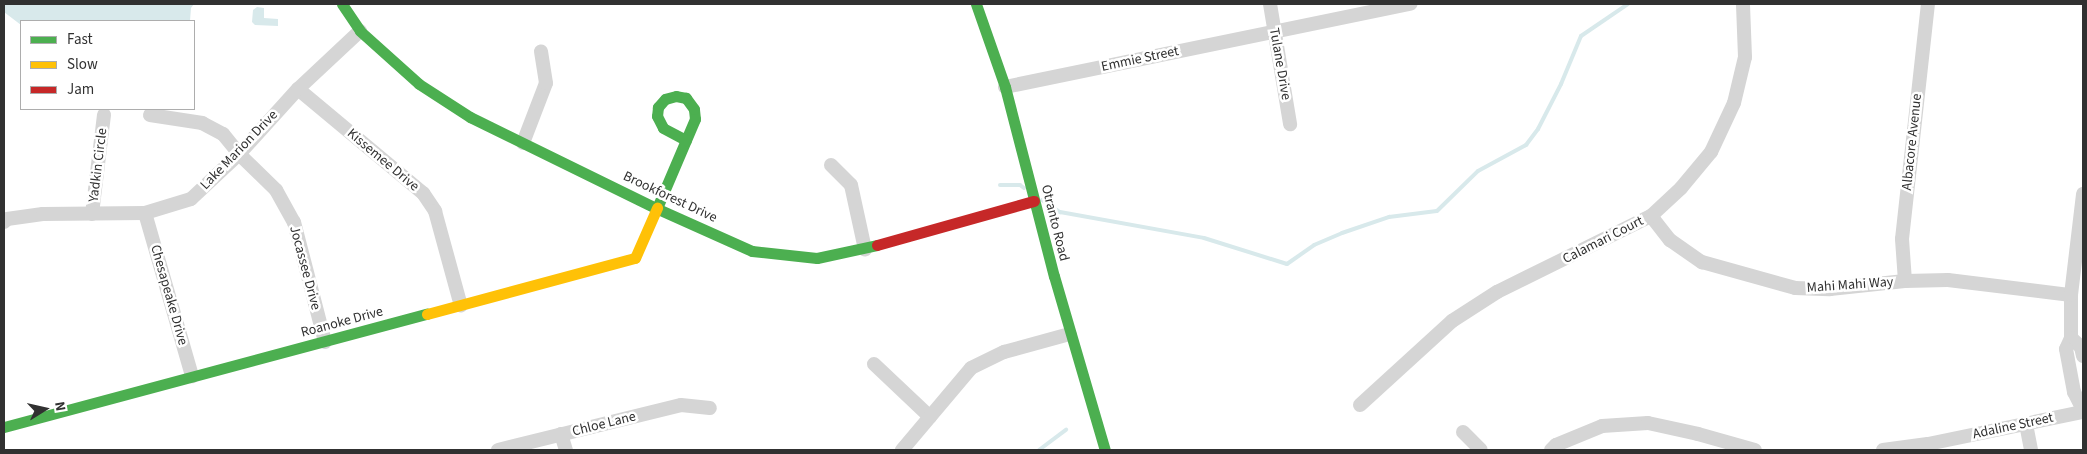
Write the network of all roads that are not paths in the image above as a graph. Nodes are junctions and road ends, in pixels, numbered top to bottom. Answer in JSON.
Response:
{"nodes":[{"id":1,"x":342,"y":4,"type":"edge"},
{"id":2,"x":976,"y":4,"type":"edge"},
{"id":3,"x":1270,"y":4,"type":"edge"},
{"id":4,"x":1410,"y":4,"type":"edge"},
{"id":5,"x":1743,"y":4,"type":"edge"},
{"id":6,"x":1928,"y":4,"type":"edge"},
{"id":7,"x":360,"y":30,"type":"junction"},
{"id":8,"x":1275,"y":31,"type":"junction"},
{"id":9,"x":541,"y":51,"type":"dead end"},
{"id":10,"x":1005,"y":87,"type":"junction"},
{"id":11,"x":298,"y":89,"type":"junction"},
{"id":12,"x":150,"y":115,"type":"dead end"},
{"id":13,"x":104,"y":116,"type":"dead end"},
{"id":14,"x":1290,"y":124,"type":"dead end"},
{"id":15,"x":686,"y":140,"type":"dead end"},
{"id":16,"x":523,"y":143,"type":"junction"},
{"id":17,"x":239,"y":154,"type":"junction"},
{"id":18,"x":831,"y":165,"type":"dead end"},
{"id":19,"x":2083,"y":194,"type":"edge"},
{"id":20,"x":1034,"y":201,"type":"junction"},
{"id":21,"x":658,"y":209,"type":"junction"},
{"id":22,"x":145,"y":213,"type":"junction"},
{"id":23,"x":92,"y":214,"type":"junction"},
{"id":24,"x":1651,"y":216,"type":"junction"},
{"id":25,"x":5,"y":218,"type":"edge"},
{"id":26,"x":865,"y":249,"type":"junction"},
{"id":27,"x":1905,"y":281,"type":"junction"},
{"id":28,"x":2071,"y":295,"type":"junction"},
{"id":29,"x":461,"y":306,"type":"junction"},
{"id":30,"x":1070,"y":334,"type":"junction"},
{"id":31,"x":2071,"y":338,"type":"junction"},
{"id":32,"x":325,"y":342,"type":"junction"},
{"id":33,"x":2083,"y":356,"type":"edge"},
{"id":34,"x":874,"y":364,"type":"dead end"},
{"id":35,"x":192,"y":376,"type":"junction"},
{"id":36,"x":1360,"y":405,"type":"dead end"},
{"id":37,"x":710,"y":408,"type":"dead end"},
{"id":38,"x":2083,"y":411,"type":"edge"},
{"id":39,"x":930,"y":417,"type":"junction"},
{"id":40,"x":2026,"y":424,"type":"junction"},
{"id":41,"x":4,"y":427,"type":"edge"},
{"id":42,"x":1463,"y":432,"type":"dead end"},
{"id":43,"x":561,"y":434,"type":"junction"},
{"id":44,"x":1928,"y":447,"type":"edge"},
{"id":45,"x":498,"y":450,"type":"edge"},
{"id":46,"x":566,"y":450,"type":"edge"},
{"id":47,"x":902,"y":450,"type":"edge"},
{"id":48,"x":1105,"y":450,"type":"edge"},
{"id":49,"x":1481,"y":450,"type":"edge"},
{"id":50,"x":1551,"y":450,"type":"edge"},
{"id":51,"x":1754,"y":450,"type":"edge"},
{"id":52,"x":1883,"y":450,"type":"edge"},
{"id":53,"x":2031,"y":450,"type":"edge"}],
"edges":[{"from":1,"to":7,"type":"street","name":"Brookforest Drive"},
{"from":2,"to":10,"type":"street","name":"Otranto Road"},
{"from":3,"to":8,"type":"street","name":"Tulane Drive"},
{"from":4,"to":8,"type":"street","name":"Emmie Street"},
{"from":5,"to":24,"type":"street","name":"Calamari Court"},
{"from":6,"to":27,"type":"street","name":"Albacore Avenue"},
{"from":7,"to":11,"type":"street","name":"Lake Marion Drive"},
{"from":7,"to":16,"type":"street","name":"Brookforest Drive"},
{"from":8,"to":10,"type":"street","name":"Emmie Street"},
{"from":8,"to":14,"type":"street","name":"Tulane Drive"},
{"from":9,"to":16,"type":"street"},
{"from":10,"to":20,"type":"street","name":"Otranto Road"},
{"from":11,"to":17,"type":"street","name":"Lake Marion Drive"},
{"from":11,"to":29,"type":"street","name":"Kissemee Drive"},
{"from":12,"to":17,"type":"street"},
{"from":13,"to":23,"type":"street","name":"Yadkin Circle"},
{"from":15,"to":21,"type":"street","name":"Roanoke Drive"},
{"from":16,"to":21,"type":"street","name":"Brookforest Drive"},
{"from":17,"to":22,"type":"street","name":"Lake Marion Drive"},
{"from":17,"to":32,"type":"street","name":"Jocassee Drive"},
{"from":18,"to":26,"type":"street"},
{"from":19,"to":28,"type":"street"},
{"from":20,"to":26,"type":"street","name":"Brookforest Drive"},
{"from":20,"to":30,"type":"street","name":"Otranto Road"},
{"from":21,"to":26,"type":"street","name":"Brookforest Drive"},
{"from":21,"to":29,"type":"street","name":"Roanoke Drive"},
{"from":22,"to":23,"type":"street","name":"Lake Marion Drive"},
{"from":22,"to":35,"type":"street","name":"Chesapeake Drive"},
{"from":23,"to":25,"type":"street","name":"Lake Marion Drive"},
{"from":24,"to":27,"type":"street","name":"Mahi Mahi Way"},
{"from":24,"to":36,"type":"street","name":"Calamari Court"},
{"from":27,"to":28,"type":"street","name":"Mahi Mahi Way"},
{"from":28,"to":31,"type":"street"},
{"from":29,"to":32,"type":"street","name":"Roanoke Drive"},
{"from":30,"to":39,"type":"street"},
{"from":30,"to":48,"type":"street","name":"Otranto Road"},
{"from":31,"to":33,"type":"street"},
{"from":31,"to":38,"type":"street"},
{"from":32,"to":35,"type":"street","name":"Roanoke Drive"},
{"from":34,"to":39,"type":"street"},
{"from":35,"to":41,"type":"street","name":"Roanoke Drive"},
{"from":37,"to":43,"type":"street","name":"Chloe Lane"},
{"from":38,"to":40,"type":"street","name":"Adaline Street"},
{"from":39,"to":47,"type":"street"},
{"from":40,"to":44,"type":"street","name":"Adaline Street"},
{"from":40,"to":53,"type":"street"},
{"from":42,"to":49,"type":"street"},
{"from":43,"to":45,"type":"street","name":"Chloe Lane"},
{"from":43,"to":46,"type":"street"},
{"from":44,"to":52,"type":"street","name":"Adaline Street"},
{"from":50,"to":51,"type":"street"}]}
